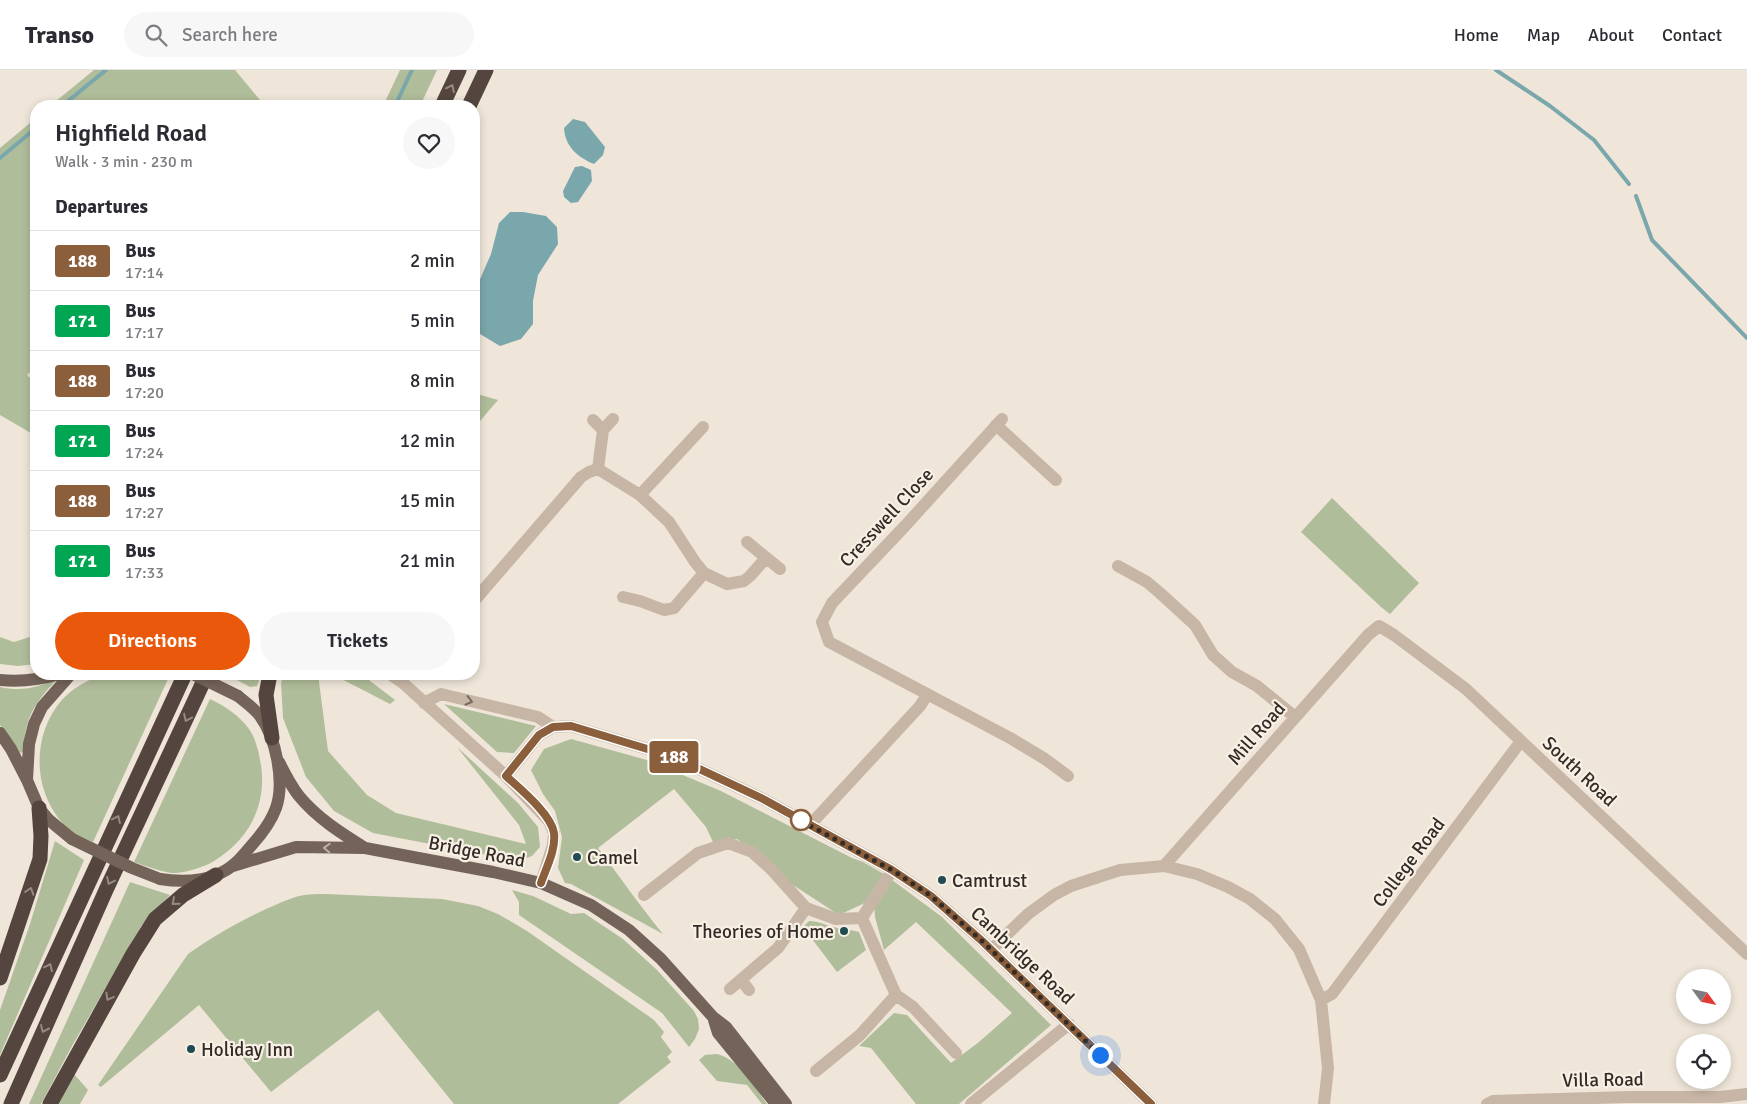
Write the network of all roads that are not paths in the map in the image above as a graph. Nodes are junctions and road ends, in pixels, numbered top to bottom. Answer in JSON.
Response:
{"nodes":[{"id":1,"x":459,"y":70,"type":"edge"},
{"id":2,"x":486,"y":70,"type":"edge"},
{"id":3,"x":445,"y":100,"type":"edge"},
{"id":4,"x":472,"y":100,"type":"edge"},
{"id":5,"x":612,"y":419,"type":"dead end"},
{"id":6,"x":593,"y":420,"type":"dead end"},
{"id":7,"x":703,"y":428,"type":"dead end"},
{"id":8,"x":602,"y":430,"type":"junction"},
{"id":9,"x":598,"y":469,"type":"junction"},
{"id":10,"x":1056,"y":480,"type":"dead end"},
{"id":11,"x":640,"y":496,"type":"junction"},
{"id":12,"x":746,"y":542,"type":"dead end"},
{"id":13,"x":766,"y":558,"type":"junction"},
{"id":14,"x":1118,"y":566,"type":"dead end"},
{"id":15,"x":780,"y":569,"type":"dead end"},
{"id":16,"x":704,"y":573,"type":"junction"},
{"id":17,"x":480,"y":594,"type":"edge"},
{"id":18,"x":623,"y":597,"type":"dead end"},
{"id":19,"x":1379,"y":626,"type":"joint"},
{"id":20,"x":0,"y":680,"type":"edge"},
{"id":21,"x":39,"y":680,"type":"edge"},
{"id":22,"x":66,"y":680,"type":"edge"},
{"id":23,"x":182,"y":680,"type":"edge"},
{"id":24,"x":204,"y":680,"type":"edge"},
{"id":25,"x":205,"y":680,"type":"edge"},
{"id":26,"x":269,"y":680,"type":"edge"},
{"id":27,"x":408,"y":680,"type":"edge"},
{"id":28,"x":927,"y":695,"type":"junction"},
{"id":29,"x":424,"y":703,"type":"junction"},
{"id":30,"x":1295,"y":717,"type":"junction"},
{"id":31,"x":553,"y":727,"type":"junction"},
{"id":32,"x":0,"y":733,"type":"edge"},
{"id":33,"x":272,"y":738,"type":"junction"},
{"id":34,"x":1521,"y":741,"type":"junction"},
{"id":35,"x":276,"y":758,"type":"junction"},
{"id":36,"x":506,"y":776,"type":"junction"},
{"id":37,"x":1068,"y":776,"type":"dead end"},
{"id":38,"x":27,"y":780,"type":"junction"},
{"id":39,"x":38,"y":808,"type":"junction"},
{"id":40,"x":810,"y":825,"type":"junction"},
{"id":41,"x":365,"y":848,"type":"junction"},
{"id":42,"x":233,"y":866,"type":"junction"},
{"id":43,"x":1164,"y":866,"type":"junction"},
{"id":44,"x":892,"y":870,"type":"junction"},
{"id":45,"x":216,"y":875,"type":"junction"},
{"id":46,"x":541,"y":883,"type":"junction"},
{"id":47,"x":644,"y":895,"type":"dead end"},
{"id":48,"x":806,"y":908,"type":"junction"},
{"id":49,"x":862,"y":918,"type":"junction"},
{"id":50,"x":991,"y":950,"type":"junction"},
{"id":51,"x":1747,"y":954,"type":"edge"},
{"id":52,"x":0,"y":978,"type":"edge"},
{"id":53,"x":730,"y":989,"type":"dead end"},
{"id":54,"x":896,"y":995,"type":"junction"},
{"id":55,"x":1321,"y":1000,"type":"junction"},
{"id":56,"x":713,"y":1017,"type":"junction"},
{"id":57,"x":1069,"y":1024,"type":"junction"},
{"id":58,"x":956,"y":1053,"type":"dead end"},
{"id":59,"x":815,"y":1070,"type":"dead end"},
{"id":60,"x":0,"y":1075,"type":"edge"},
{"id":61,"x":1747,"y":1094,"type":"edge"},
{"id":62,"x":1721,"y":1100,"type":"edge"},
{"id":63,"x":1564,"y":1101,"type":"edge"},
{"id":64,"x":1326,"y":1103,"type":"edge"},
{"id":65,"x":11,"y":1104,"type":"edge"},
{"id":66,"x":50,"y":1104,"type":"edge"},
{"id":67,"x":776,"y":1104,"type":"edge"},
{"id":68,"x":786,"y":1104,"type":"edge"},
{"id":69,"x":971,"y":1104,"type":"edge"},
{"id":70,"x":1151,"y":1104,"type":"edge"},
{"id":71,"x":1487,"y":1104,"type":"edge"}],
"edges":[{"from":3,"to":1,"type":"highway","one_way":true},
{"from":2,"to":4,"type":"highway"},
{"from":5,"to":8,"type":"street"},
{"from":6,"to":8,"type":"street"},
{"from":7,"to":11,"type":"street"},
{"from":8,"to":9,"type":"street"},
{"from":9,"to":11,"type":"street"},
{"from":9,"to":17,"type":"street"},
{"from":10,"to":28,"type":"street","name":"Cresswell Close"},
{"from":11,"to":16,"type":"street"},
{"from":12,"to":13,"type":"street"},
{"from":13,"to":15,"type":"street"},
{"from":13,"to":16,"type":"street"},
{"from":14,"to":30,"type":"street"},
{"from":16,"to":18,"type":"street"},
{"from":19,"to":30,"type":"street","name":"Mill Road"},
{"from":19,"to":34,"type":"street","name":"South Road"},
{"from":20,"to":21,"type":"main road"},
{"from":22,"to":38,"type":"main road"},
{"from":60,"to":23,"type":"highway","one_way":true},
{"from":24,"to":65,"type":"highway","one_way":true},
{"from":25,"to":33,"type":"main road","bridge":true},
{"from":26,"to":33,"type":"highway"},
{"from":27,"to":29,"type":"street"},
{"from":28,"to":37,"type":"street"},
{"from":28,"to":40,"type":"street"},
{"from":29,"to":31,"type":"street","name":"Cambridge Road","one_way":true},
{"from":29,"to":36,"type":"street"},
{"from":30,"to":43,"type":"street","name":"Mill Road"},
{"from":31,"to":36,"type":"street"},
{"from":31,"to":40,"type":"street","name":"Cambridge Road"},
{"from":32,"to":38,"type":"main road"},
{"from":33,"to":35,"type":"main road"},
{"from":34,"to":51,"type":"street","name":"South Road"},
{"from":34,"to":55,"type":"street","name":"College Road"},
{"from":35,"to":41,"type":"main road","name":"Bridge Road"},
{"from":35,"to":42,"type":"main road"},
{"from":36,"to":46,"type":"street"},
{"from":38,"to":39,"type":"main road"},
{"from":39,"to":45,"type":"main road","bridge":true},
{"from":52,"to":39,"type":"highway","one_way":true},
{"from":40,"to":44,"type":"street","name":"Cambridge Road"},
{"from":41,"to":42,"type":"main road","name":"Bridge Road","one_way":true},
{"from":41,"to":46,"type":"main road","name":"Bridge Road"},
{"from":42,"to":45,"type":"main road"},
{"from":43,"to":50,"type":"street"},
{"from":43,"to":55,"type":"street"},
{"from":44,"to":49,"type":"street"},
{"from":44,"to":50,"type":"street","name":"Cambridge Road"},
{"from":45,"to":66,"type":"highway","one_way":true},
{"from":46,"to":56,"type":"main road","name":"Bridge Road"},
{"from":47,"to":48,"type":"street"},
{"from":48,"to":49,"type":"street"},
{"from":48,"to":53,"type":"street"},
{"from":49,"to":54,"type":"street"},
{"from":50,"to":57,"type":"street","name":"Cambridge Road"},
{"from":54,"to":58,"type":"street"},
{"from":54,"to":59,"type":"street"},
{"from":55,"to":64,"type":"street"},
{"from":56,"to":67,"type":"main road","name":"Bridge Road"},
{"from":56,"to":68,"type":"main road","name":"Bridge Road"},
{"from":57,"to":69,"type":"street"},
{"from":57,"to":70,"type":"street","name":"Cambridge Road"},
{"from":61,"to":62,"type":"street","name":"Villa Road"},
{"from":62,"to":63,"type":"street","name":"Villa Road"},
{"from":63,"to":71,"type":"street","name":"Villa Road"}]}
